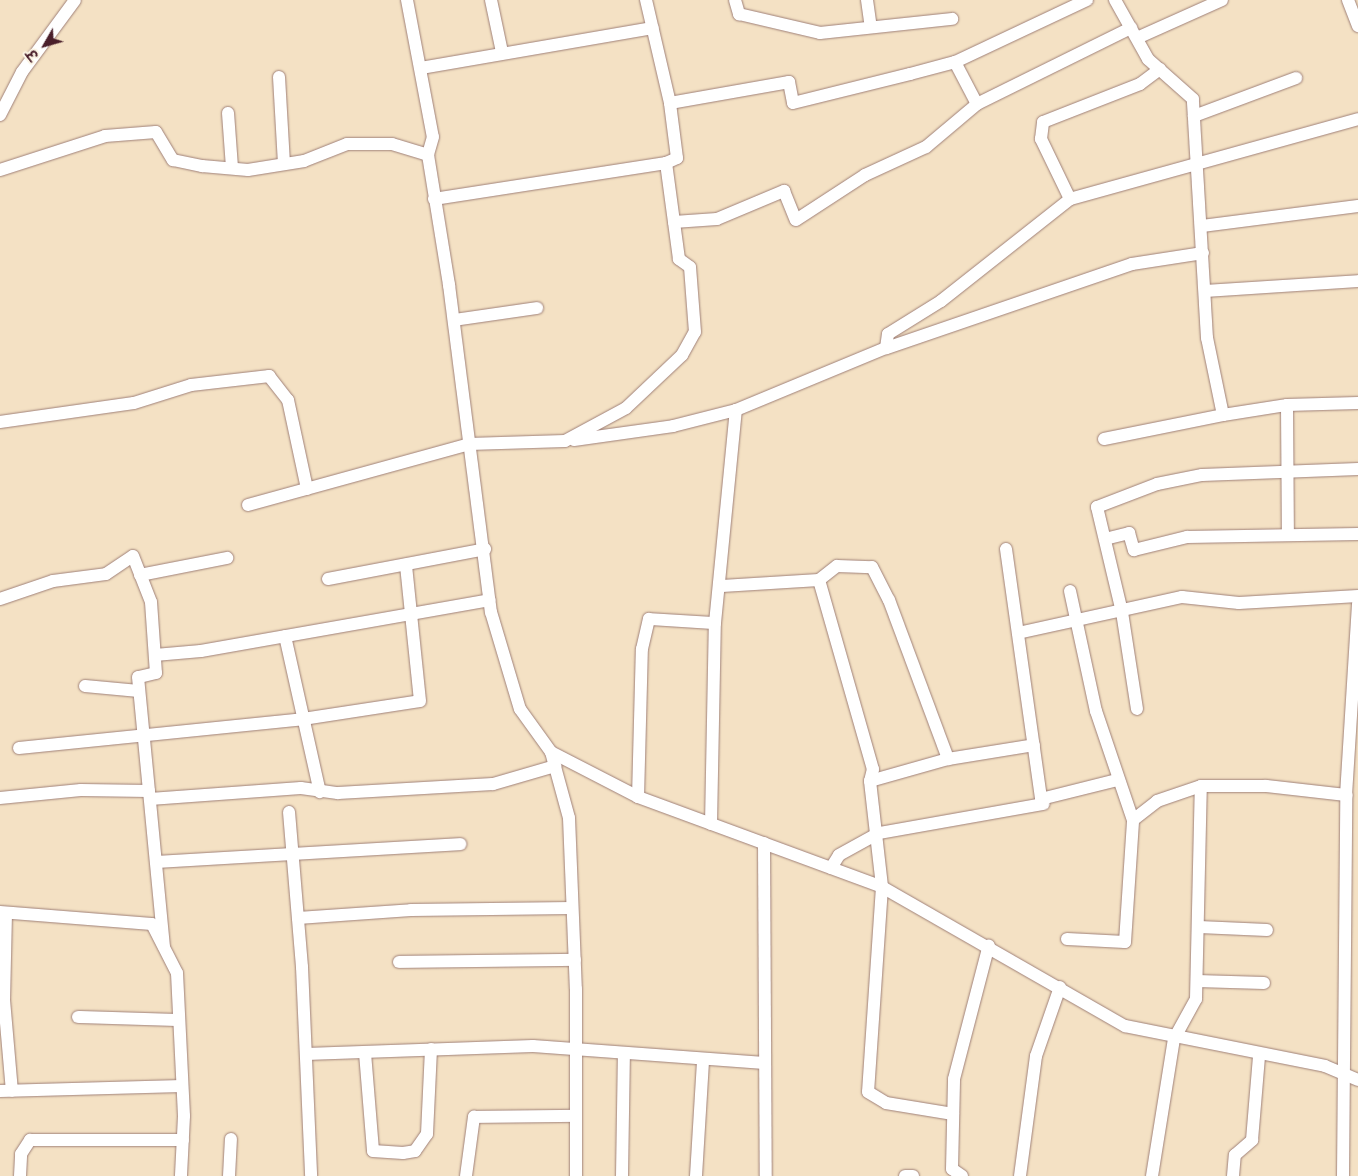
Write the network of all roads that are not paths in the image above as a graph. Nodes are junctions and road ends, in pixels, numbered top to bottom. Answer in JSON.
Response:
{"nodes":[{"id":1,"x":75,"y":0,"type":"edge"},
{"id":2,"x":407,"y":0,"type":"edge"},
{"id":3,"x":491,"y":0,"type":"edge"},
{"id":4,"x":646,"y":0,"type":"edge"},
{"id":5,"x":735,"y":0,"type":"edge"},
{"id":6,"x":867,"y":0,"type":"edge"},
{"id":7,"x":1087,"y":0,"type":"edge"},
{"id":8,"x":1115,"y":0,"type":"edge"},
{"id":9,"x":1222,"y":0,"type":"edge"},
{"id":10,"x":1348,"y":0,"type":"edge"},
{"id":11,"x":952,"y":18,"type":"dead end"},
{"id":12,"x":1358,"y":26,"type":"edge"},
{"id":13,"x":871,"y":27,"type":"junction"},
{"id":14,"x":653,"y":28,"type":"junction"},
{"id":15,"x":1134,"y":33,"type":"junction"},
{"id":16,"x":502,"y":52,"type":"junction"},
{"id":17,"x":955,"y":62,"type":"junction"},
{"id":18,"x":421,"y":68,"type":"junction"},
{"id":19,"x":1160,"y":69,"type":"junction"},
{"id":20,"x":279,"y":77,"type":"dead end"},
{"id":21,"x":1296,"y":78,"type":"dead end"},
{"id":22,"x":670,"y":104,"type":"junction"},
{"id":23,"x":977,"y":104,"type":"junction"},
{"id":24,"x":228,"y":113,"type":"dead end"},
{"id":25,"x":0,"y":115,"type":"edge"},
{"id":26,"x":1194,"y":116,"type":"junction"},
{"id":27,"x":1358,"y":119,"type":"edge"},
{"id":28,"x":428,"y":155,"type":"junction"},
{"id":29,"x":1197,"y":161,"type":"junction"},
{"id":30,"x":666,"y":163,"type":"junction"},
{"id":31,"x":284,"y":164,"type":"junction"},
{"id":32,"x":232,"y":168,"type":"junction"},
{"id":33,"x":0,"y":170,"type":"edge"},
{"id":34,"x":434,"y":199,"type":"junction"},
{"id":35,"x":1070,"y":199,"type":"junction"},
{"id":36,"x":1358,"y":206,"type":"edge"},
{"id":37,"x":674,"y":222,"type":"junction"},
{"id":38,"x":1202,"y":226,"type":"junction"},
{"id":39,"x":1203,"y":253,"type":"junction"},
{"id":40,"x":1358,"y":281,"type":"edge"},
{"id":41,"x":1205,"y":291,"type":"junction"},
{"id":42,"x":537,"y":308,"type":"dead end"},
{"id":43,"x":454,"y":320,"type":"junction"},
{"id":44,"x":886,"y":348,"type":"junction"},
{"id":45,"x":1358,"y":403,"type":"edge"},
{"id":46,"x":1287,"y":405,"type":"junction"},
{"id":47,"x":736,"y":410,"type":"junction"},
{"id":48,"x":1223,"y":416,"type":"junction"},
{"id":49,"x":0,"y":422,"type":"edge"},
{"id":50,"x":1104,"y":439,"type":"dead end"},
{"id":51,"x":565,"y":441,"type":"junction"},
{"id":52,"x":469,"y":444,"type":"junction"},
{"id":53,"x":1358,"y":469,"type":"edge"},
{"id":54,"x":1288,"y":471,"type":"junction"},
{"id":55,"x":307,"y":488,"type":"junction"},
{"id":56,"x":248,"y":505,"type":"dead end"},
{"id":57,"x":1358,"y":534,"type":"edge"},
{"id":58,"x":1288,"y":535,"type":"junction"},
{"id":59,"x":1105,"y":539,"type":"junction"},
{"id":60,"x":485,"y":549,"type":"junction"},
{"id":61,"x":1006,"y":549,"type":"dead end"},
{"id":62,"x":227,"y":558,"type":"dead end"},
{"id":63,"x":406,"y":565,"type":"junction"},
{"id":64,"x":140,"y":575,"type":"junction"},
{"id":65,"x":328,"y":579,"type":"dead end"},
{"id":66,"x":819,"y":580,"type":"junction"},
{"id":67,"x":722,"y":586,"type":"junction"},
{"id":68,"x":1070,"y":591,"type":"dead end"},
{"id":69,"x":1358,"y":596,"type":"edge"},
{"id":70,"x":0,"y":599,"type":"edge"},
{"id":71,"x":490,"y":600,"type":"junction"},
{"id":72,"x":1358,"y":603,"type":"edge"},
{"id":73,"x":1122,"y":612,"type":"junction"},
{"id":74,"x":412,"y":613,"type":"junction"},
{"id":75,"x":715,"y":623,"type":"junction"},
{"id":76,"x":1077,"y":624,"type":"junction"},
{"id":77,"x":1018,"y":633,"type":"junction"},
{"id":78,"x":285,"y":636,"type":"junction"},
{"id":79,"x":155,"y":655,"type":"junction"},
{"id":80,"x":85,"y":686,"type":"dead end"},
{"id":81,"x":139,"y":691,"type":"junction"},
{"id":82,"x":1137,"y":709,"type":"dead end"},
{"id":83,"x":303,"y":719,"type":"junction"},
{"id":84,"x":144,"y":736,"type":"junction"},
{"id":85,"x":1034,"y":746,"type":"junction"},
{"id":86,"x":20,"y":748,"type":"dead end"},
{"id":87,"x":551,"y":752,"type":"junction"},
{"id":88,"x":948,"y":759,"type":"junction"},
{"id":89,"x":555,"y":766,"type":"junction"},
{"id":90,"x":1116,"y":780,"type":"junction"},
{"id":91,"x":870,"y":782,"type":"junction"},
{"id":92,"x":1201,"y":786,"type":"junction"},
{"id":93,"x":320,"y":792,"type":"junction"},
{"id":94,"x":149,"y":795,"type":"junction"},
{"id":95,"x":1346,"y":795,"type":"junction"},
{"id":96,"x":638,"y":797,"type":"junction"},
{"id":97,"x":0,"y":798,"type":"edge"},
{"id":98,"x":1043,"y":804,"type":"dead end"},
{"id":99,"x":289,"y":812,"type":"dead end"},
{"id":100,"x":1133,"y":820,"type":"junction"},
{"id":101,"x":711,"y":824,"type":"junction"},
{"id":102,"x":879,"y":834,"type":"junction"},
{"id":103,"x":460,"y":844,"type":"dead end"},
{"id":104,"x":764,"y":844,"type":"junction"},
{"id":105,"x":293,"y":857,"type":"junction"},
{"id":106,"x":158,"y":862,"type":"junction"},
{"id":107,"x":831,"y":868,"type":"junction"},
{"id":108,"x":882,"y":887,"type":"junction"},
{"id":109,"x":572,"y":908,"type":"junction"},
{"id":110,"x":3,"y":913,"type":"edge"},
{"id":111,"x":298,"y":918,"type":"junction"},
{"id":112,"x":1199,"y":927,"type":"junction"},
{"id":113,"x":1268,"y":930,"type":"dead end"},
{"id":114,"x":1067,"y":939,"type":"dead end"},
{"id":115,"x":988,"y":945,"type":"junction"},
{"id":116,"x":164,"y":946,"type":"junction"},
{"id":117,"x":575,"y":960,"type":"junction"},
{"id":118,"x":400,"y":962,"type":"dead end"},
{"id":119,"x":1197,"y":981,"type":"junction"},
{"id":120,"x":1264,"y":983,"type":"dead end"},
{"id":121,"x":1060,"y":987,"type":"junction"},
{"id":122,"x":2,"y":1000,"type":"edge"},
{"id":123,"x":78,"y":1016,"type":"dead end"},
{"id":124,"x":179,"y":1020,"type":"junction"},
{"id":125,"x":1174,"y":1039,"type":"junction"},
{"id":126,"x":430,"y":1049,"type":"junction"},
{"id":127,"x":576,"y":1049,"type":"junction"},
{"id":128,"x":365,"y":1053,"type":"junction"},
{"id":129,"x":624,"y":1053,"type":"junction"},
{"id":130,"x":306,"y":1054,"type":"junction"},
{"id":131,"x":1258,"y":1056,"type":"junction"},
{"id":132,"x":703,"y":1061,"type":"junction"},
{"id":133,"x":764,"y":1063,"type":"junction"},
{"id":134,"x":1352,"y":1078,"type":"edge"},
{"id":135,"x":182,"y":1086,"type":"junction"},
{"id":136,"x":6,"y":1091,"type":"edge"},
{"id":137,"x":953,"y":1114,"type":"junction"},
{"id":138,"x":576,"y":1116,"type":"junction"},
{"id":139,"x":231,"y":1139,"type":"dead end"},
{"id":140,"x":183,"y":1140,"type":"junction"},
{"id":141,"x":20,"y":1176,"type":"edge"},
{"id":142,"x":181,"y":1176,"type":"edge"},
{"id":143,"x":229,"y":1176,"type":"edge"},
{"id":144,"x":311,"y":1176,"type":"edge"},
{"id":145,"x":466,"y":1176,"type":"edge"},
{"id":146,"x":576,"y":1176,"type":"edge"},
{"id":147,"x":622,"y":1176,"type":"edge"},
{"id":148,"x":696,"y":1176,"type":"edge"},
{"id":149,"x":766,"y":1176,"type":"edge"},
{"id":150,"x":905,"y":1176,"type":"edge"},
{"id":151,"x":913,"y":1176,"type":"edge"},
{"id":152,"x":962,"y":1176,"type":"edge"},
{"id":153,"x":1020,"y":1176,"type":"edge"},
{"id":154,"x":1152,"y":1176,"type":"edge"},
{"id":155,"x":1233,"y":1176,"type":"edge"},
{"id":156,"x":1343,"y":1176,"type":"edge"}],
"edges":[{"from":1,"to":25,"type":"street"},
{"from":2,"to":18,"type":"street"},
{"from":3,"to":16,"type":"street"},
{"from":4,"to":14,"type":"street"},
{"from":5,"to":13,"type":"street"},
{"from":6,"to":13,"type":"street"},
{"from":7,"to":17,"type":"street"},
{"from":8,"to":15,"type":"street"},
{"from":9,"to":15,"type":"street"},
{"from":10,"to":12,"type":"street"},
{"from":11,"to":13,"type":"street"},
{"from":14,"to":16,"type":"street"},
{"from":14,"to":22,"type":"street"},
{"from":15,"to":19,"type":"street"},
{"from":15,"to":23,"type":"street"},
{"from":16,"to":18,"type":"street"},
{"from":17,"to":22,"type":"street"},
{"from":17,"to":23,"type":"street"},
{"from":18,"to":28,"type":"street"},
{"from":19,"to":26,"type":"street"},
{"from":19,"to":35,"type":"street"},
{"from":20,"to":31,"type":"street"},
{"from":21,"to":26,"type":"street"},
{"from":22,"to":30,"type":"street"},
{"from":23,"to":37,"type":"street"},
{"from":24,"to":32,"type":"street"},
{"from":26,"to":29,"type":"street"},
{"from":27,"to":29,"type":"street"},
{"from":28,"to":31,"type":"street"},
{"from":28,"to":34,"type":"street"},
{"from":29,"to":35,"type":"street"},
{"from":29,"to":38,"type":"street"},
{"from":30,"to":34,"type":"street"},
{"from":30,"to":37,"type":"street"},
{"from":31,"to":32,"type":"street"},
{"from":32,"to":33,"type":"street"},
{"from":34,"to":43,"type":"street"},
{"from":35,"to":44,"type":"street"},
{"from":36,"to":38,"type":"street"},
{"from":37,"to":51,"type":"street"},
{"from":38,"to":39,"type":"street"},
{"from":39,"to":41,"type":"street"},
{"from":39,"to":44,"type":"street"},
{"from":40,"to":41,"type":"street"},
{"from":41,"to":48,"type":"street"},
{"from":42,"to":43,"type":"street"},
{"from":43,"to":52,"type":"street"},
{"from":44,"to":47,"type":"street"},
{"from":45,"to":46,"type":"street"},
{"from":46,"to":48,"type":"street"},
{"from":46,"to":54,"type":"street"},
{"from":47,"to":51,"type":"street"},
{"from":47,"to":67,"type":"street"},
{"from":48,"to":50,"type":"street"},
{"from":49,"to":55,"type":"street"},
{"from":51,"to":52,"type":"street"},
{"from":52,"to":55,"type":"street"},
{"from":52,"to":60,"type":"street"},
{"from":53,"to":54,"type":"street"},
{"from":54,"to":58,"type":"street"},
{"from":54,"to":59,"type":"street"},
{"from":55,"to":56,"type":"street"},
{"from":57,"to":58,"type":"street"},
{"from":58,"to":59,"type":"street"},
{"from":59,"to":73,"type":"street"},
{"from":60,"to":63,"type":"street"},
{"from":60,"to":71,"type":"street"},
{"from":61,"to":77,"type":"street"},
{"from":62,"to":64,"type":"street"},
{"from":63,"to":65,"type":"street"},
{"from":63,"to":74,"type":"street"},
{"from":64,"to":70,"type":"street"},
{"from":64,"to":79,"type":"street"},
{"from":66,"to":67,"type":"street"},
{"from":66,"to":88,"type":"street"},
{"from":66,"to":91,"type":"street"},
{"from":67,"to":75,"type":"street"},
{"from":68,"to":76,"type":"street"},
{"from":69,"to":73,"type":"street"},
{"from":71,"to":74,"type":"street"},
{"from":71,"to":87,"type":"street"},
{"from":72,"to":95,"type":"street"},
{"from":73,"to":76,"type":"street"},
{"from":73,"to":82,"type":"street"},
{"from":74,"to":78,"type":"street"},
{"from":74,"to":83,"type":"street"},
{"from":75,"to":96,"type":"street"},
{"from":75,"to":101,"type":"street"},
{"from":76,"to":77,"type":"street"},
{"from":76,"to":90,"type":"street"},
{"from":77,"to":85,"type":"street"},
{"from":78,"to":79,"type":"street"},
{"from":78,"to":83,"type":"street"},
{"from":79,"to":81,"type":"street"},
{"from":80,"to":81,"type":"street"},
{"from":81,"to":84,"type":"street"},
{"from":83,"to":84,"type":"street"},
{"from":83,"to":93,"type":"street"},
{"from":84,"to":86,"type":"street"},
{"from":84,"to":94,"type":"street"},
{"from":85,"to":88,"type":"street"},
{"from":85,"to":90,"type":"street"},
{"from":87,"to":89,"type":"street"},
{"from":87,"to":96,"type":"street"},
{"from":88,"to":91,"type":"street"},
{"from":89,"to":93,"type":"street"},
{"from":89,"to":109,"type":"street"},
{"from":90,"to":100,"type":"street"},
{"from":91,"to":102,"type":"street"},
{"from":92,"to":95,"type":"street"},
{"from":92,"to":100,"type":"street"},
{"from":92,"to":112,"type":"street"},
{"from":93,"to":94,"type":"street"},
{"from":94,"to":97,"type":"street"},
{"from":94,"to":106,"type":"street"},
{"from":95,"to":134,"type":"street"},
{"from":96,"to":101,"type":"street"},
{"from":98,"to":102,"type":"street"},
{"from":99,"to":105,"type":"street"},
{"from":100,"to":114,"type":"street"},
{"from":101,"to":104,"type":"street"},
{"from":102,"to":107,"type":"street"},
{"from":102,"to":108,"type":"street"},
{"from":103,"to":105,"type":"street"},
{"from":104,"to":107,"type":"street"},
{"from":104,"to":133,"type":"street"},
{"from":105,"to":106,"type":"street"},
{"from":105,"to":111,"type":"street"},
{"from":106,"to":116,"type":"street"},
{"from":107,"to":108,"type":"street"},
{"from":108,"to":115,"type":"street"},
{"from":108,"to":137,"type":"street"},
{"from":109,"to":111,"type":"street"},
{"from":109,"to":117,"type":"street"},
{"from":110,"to":116,"type":"street"},
{"from":110,"to":122,"type":"street"},
{"from":111,"to":130,"type":"street"},
{"from":112,"to":113,"type":"street"},
{"from":112,"to":119,"type":"street"},
{"from":115,"to":121,"type":"street"},
{"from":115,"to":137,"type":"street"},
{"from":116,"to":124,"type":"street"},
{"from":117,"to":118,"type":"street"},
{"from":117,"to":127,"type":"street"},
{"from":119,"to":120,"type":"street"},
{"from":119,"to":125,"type":"street"},
{"from":121,"to":125,"type":"street"},
{"from":121,"to":153,"type":"street"},
{"from":122,"to":136,"type":"street"},
{"from":123,"to":124,"type":"street"},
{"from":124,"to":135,"type":"street"},
{"from":125,"to":131,"type":"street"},
{"from":125,"to":154,"type":"street"},
{"from":126,"to":127,"type":"street"},
{"from":126,"to":128,"type":"street"},
{"from":126,"to":128,"type":"street"},
{"from":127,"to":129,"type":"street"},
{"from":127,"to":138,"type":"street"},
{"from":128,"to":130,"type":"street"},
{"from":129,"to":132,"type":"street"},
{"from":129,"to":147,"type":"street"},
{"from":130,"to":144,"type":"street"},
{"from":131,"to":134,"type":"street"},
{"from":131,"to":155,"type":"street"},
{"from":132,"to":133,"type":"street"},
{"from":132,"to":148,"type":"street"},
{"from":133,"to":149,"type":"street"},
{"from":134,"to":156,"type":"street"},
{"from":135,"to":136,"type":"street"},
{"from":135,"to":140,"type":"street"},
{"from":137,"to":152,"type":"street"},
{"from":138,"to":145,"type":"street"},
{"from":138,"to":146,"type":"street"},
{"from":139,"to":143,"type":"street"},
{"from":140,"to":141,"type":"street"},
{"from":140,"to":142,"type":"street"},
{"from":150,"to":151,"type":"street"}]}
